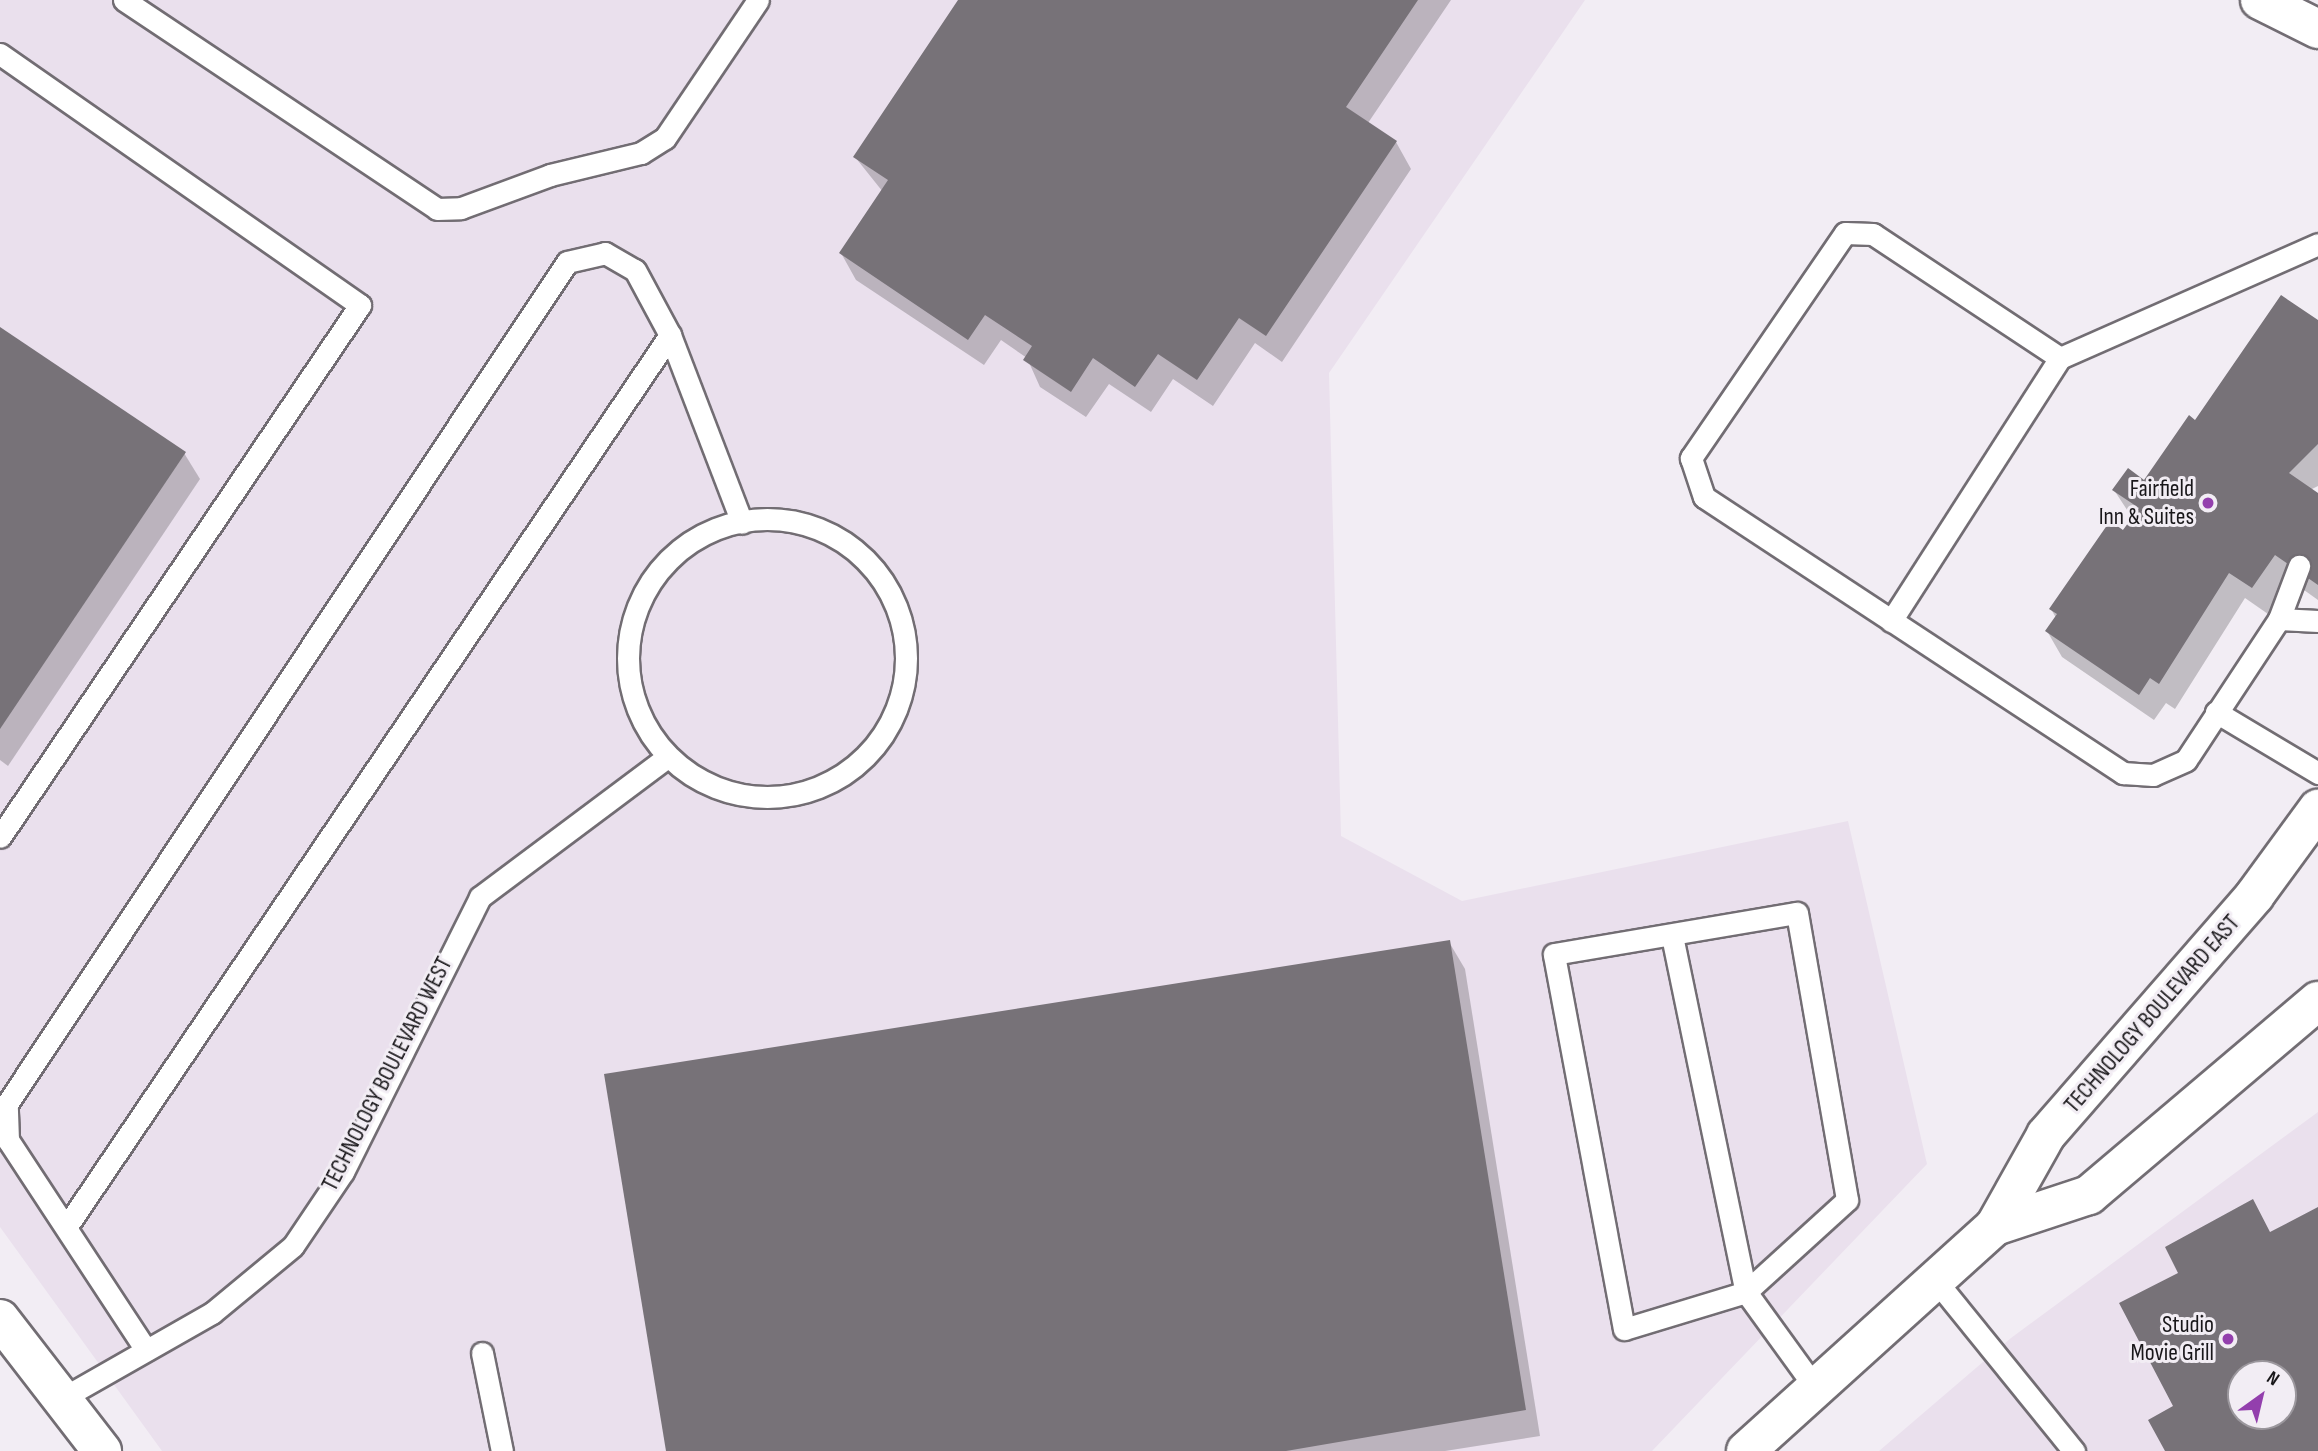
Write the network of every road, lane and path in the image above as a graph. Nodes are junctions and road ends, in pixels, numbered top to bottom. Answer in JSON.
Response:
{"nodes":[{"id":1,"x":124,"y":0,"type":"edge"},
{"id":2,"x":758,"y":0,"type":"edge"},
{"id":3,"x":2260,"y":0,"type":"edge"},
{"id":4,"x":2318,"y":29,"type":"edge"},
{"id":5,"x":0,"y":54,"type":"edge"},
{"id":6,"x":2318,"y":244,"type":"edge"},
{"id":7,"x":670,"y":335,"type":"junction"},
{"id":8,"x":2060,"y":358,"type":"junction"},
{"id":9,"x":742,"y":523,"type":"junction"},
{"id":10,"x":2299,"y":566,"type":"dead end"},
{"id":11,"x":2279,"y":619,"type":"junction"},
{"id":12,"x":1891,"y":621,"type":"junction"},
{"id":13,"x":2318,"y":621,"type":"edge"},
{"id":14,"x":2216,"y":712,"type":"junction"},
{"id":15,"x":667,"y":757,"type":"junction"},
{"id":16,"x":2318,"y":774,"type":"edge"},
{"id":17,"x":2318,"y":809,"type":"edge"},
{"id":18,"x":0,"y":837,"type":"edge"},
{"id":19,"x":1672,"y":936,"type":"junction"},
{"id":20,"x":2318,"y":1001,"type":"edge"},
{"id":21,"x":67,"y":1226,"type":"junction"},
{"id":22,"x":1995,"y":1226,"type":"junction"},
{"id":23,"x":1937,"y":1282,"type":"junction"},
{"id":24,"x":1746,"y":1292,"type":"junction"},
{"id":25,"x":0,"y":1319,"type":"edge"},
{"id":26,"x":146,"y":1350,"type":"junction"},
{"id":27,"x":482,"y":1353,"type":"dead end"},
{"id":28,"x":1817,"y":1391,"type":"junction"},
{"id":29,"x":61,"y":1399,"type":"junction"},
{"id":30,"x":102,"y":1451,"type":"edge"},
{"id":31,"x":502,"y":1451,"type":"edge"},
{"id":32,"x":1746,"y":1451,"type":"edge"},
{"id":33,"x":2074,"y":1451,"type":"edge"}],
"edges":[{"from":1,"to":2,"type":"lane"},
{"from":3,"to":4,"type":"street"},
{"from":5,"to":18,"type":"lane"},
{"from":6,"to":8,"type":"lane"},
{"from":7,"to":9,"type":"lane"},
{"from":7,"to":21,"type":"lane"},
{"from":7,"to":21,"type":"lane"},
{"from":8,"to":12,"type":"lane"},
{"from":8,"to":12,"type":"lane"},
{"from":9,"to":15,"type":"lane"},
{"from":9,"to":15,"type":"lane"},
{"from":10,"to":11,"type":"lane"},
{"from":11,"to":13,"type":"lane"},
{"from":11,"to":14,"type":"lane"},
{"from":12,"to":14,"type":"lane"},
{"from":14,"to":16,"type":"lane"},
{"from":15,"to":26,"type":"lane","name":"TECHNOLOGY BOULEVARD WEST"},
{"from":17,"to":22,"type":"street","name":"TECHNOLOGY BOULEVARD EAST"},
{"from":19,"to":24,"type":"lane"},
{"from":19,"to":24,"type":"lane"},
{"from":19,"to":24,"type":"lane"},
{"from":20,"to":22,"type":"street","name":"TECHNOLOGY BOULEVARD EAST"},
{"from":21,"to":26,"type":"lane"},
{"from":22,"to":23,"type":"street","name":"TECHNOLOGY BOULEVARD EAST"},
{"from":23,"to":28,"type":"street","name":"TECHNOLOGY BOULEVARD EAST"},
{"from":23,"to":33,"type":"lane"},
{"from":24,"to":28,"type":"lane"},
{"from":25,"to":29,"type":"street"},
{"from":26,"to":29,"type":"lane","name":"TECHNOLOGY BOULEVARD WEST"},
{"from":27,"to":31,"type":"lane"},
{"from":28,"to":32,"type":"street","name":"TECHNOLOGY BOULEVARD EAST"},
{"from":29,"to":30,"type":"street"}]}
